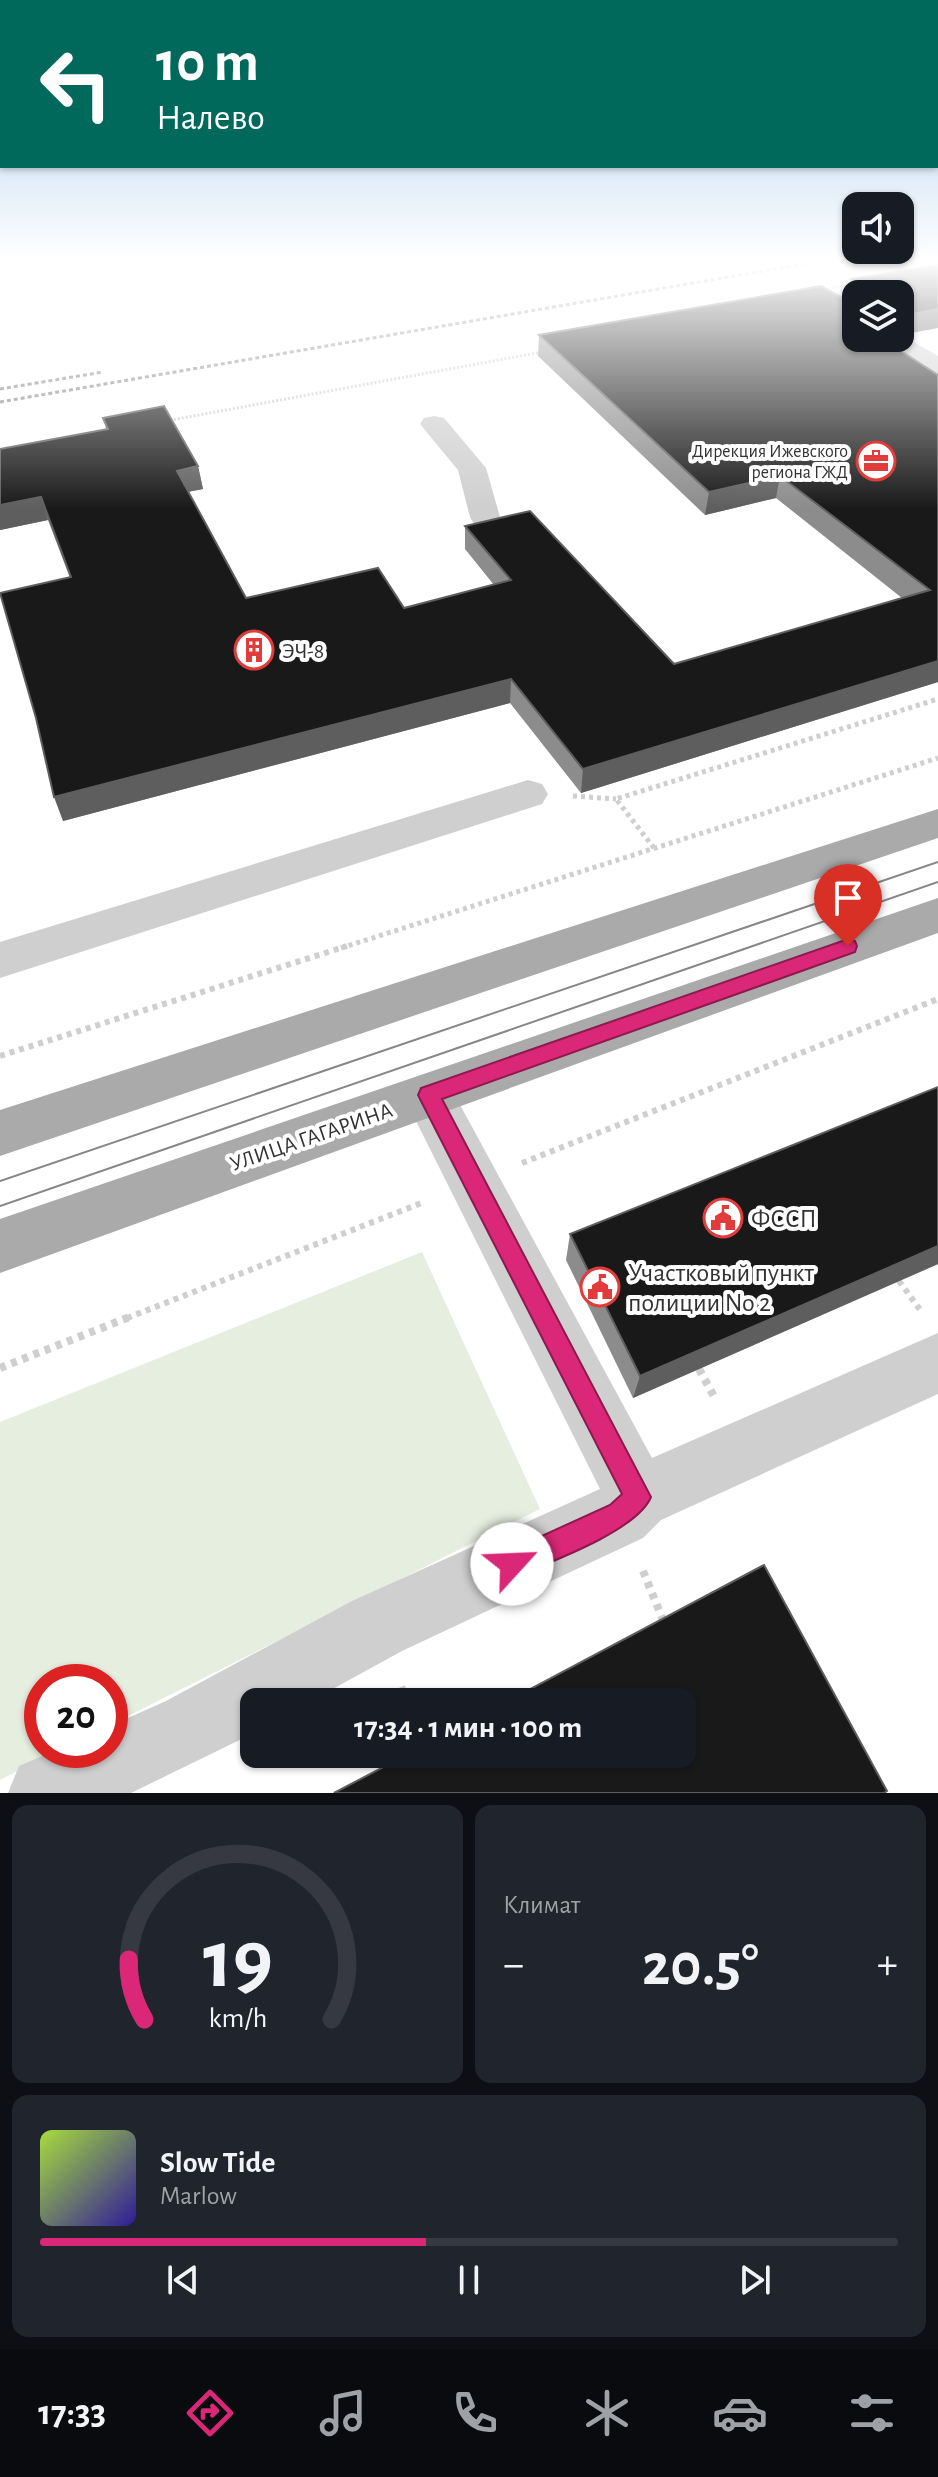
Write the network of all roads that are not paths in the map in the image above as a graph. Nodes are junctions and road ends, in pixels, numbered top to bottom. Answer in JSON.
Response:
{"nodes":[{"id":1,"x":914,"y":352,"type":"edge"},
{"id":2,"x":938,"y":366,"type":"edge"},
{"id":3,"x":434,"y":424,"type":"dead end"},
{"id":4,"x":485,"y":517,"type":"dead end"},
{"id":5,"x":528,"y":794,"type":"dead end"},
{"id":6,"x":938,"y":823,"type":"edge"},
{"id":7,"x":938,"y":915,"type":"edge"},
{"id":8,"x":0,"y":960,"type":"edge"},
{"id":9,"x":428,"y":1095,"type":"junction"},
{"id":10,"x":0,"y":1133,"type":"edge"},
{"id":11,"x":0,"y":1246,"type":"edge"},
{"id":12,"x":938,"y":1363,"type":"edge"},
{"id":13,"x":638,"y":1497,"type":"junction"},
{"id":14,"x":46,"y":1793,"type":"edge"}],
"edges":[{"from":1,"to":2,"type":"lane"},
{"from":3,"to":4,"type":"lane"},
{"from":5,"to":8,"type":"lane"},
{"from":6,"to":10,"type":"main road"},
{"from":7,"to":9,"type":"main road","name":"УЛИЦА ГАГАРИНА"},
{"from":9,"to":11,"type":"main road","name":"УЛИЦА ГАГАРИНА"},
{"from":9,"to":13,"type":"lane"},
{"from":12,"to":13,"type":"lane"},
{"from":13,"to":14,"type":"lane"}]}
